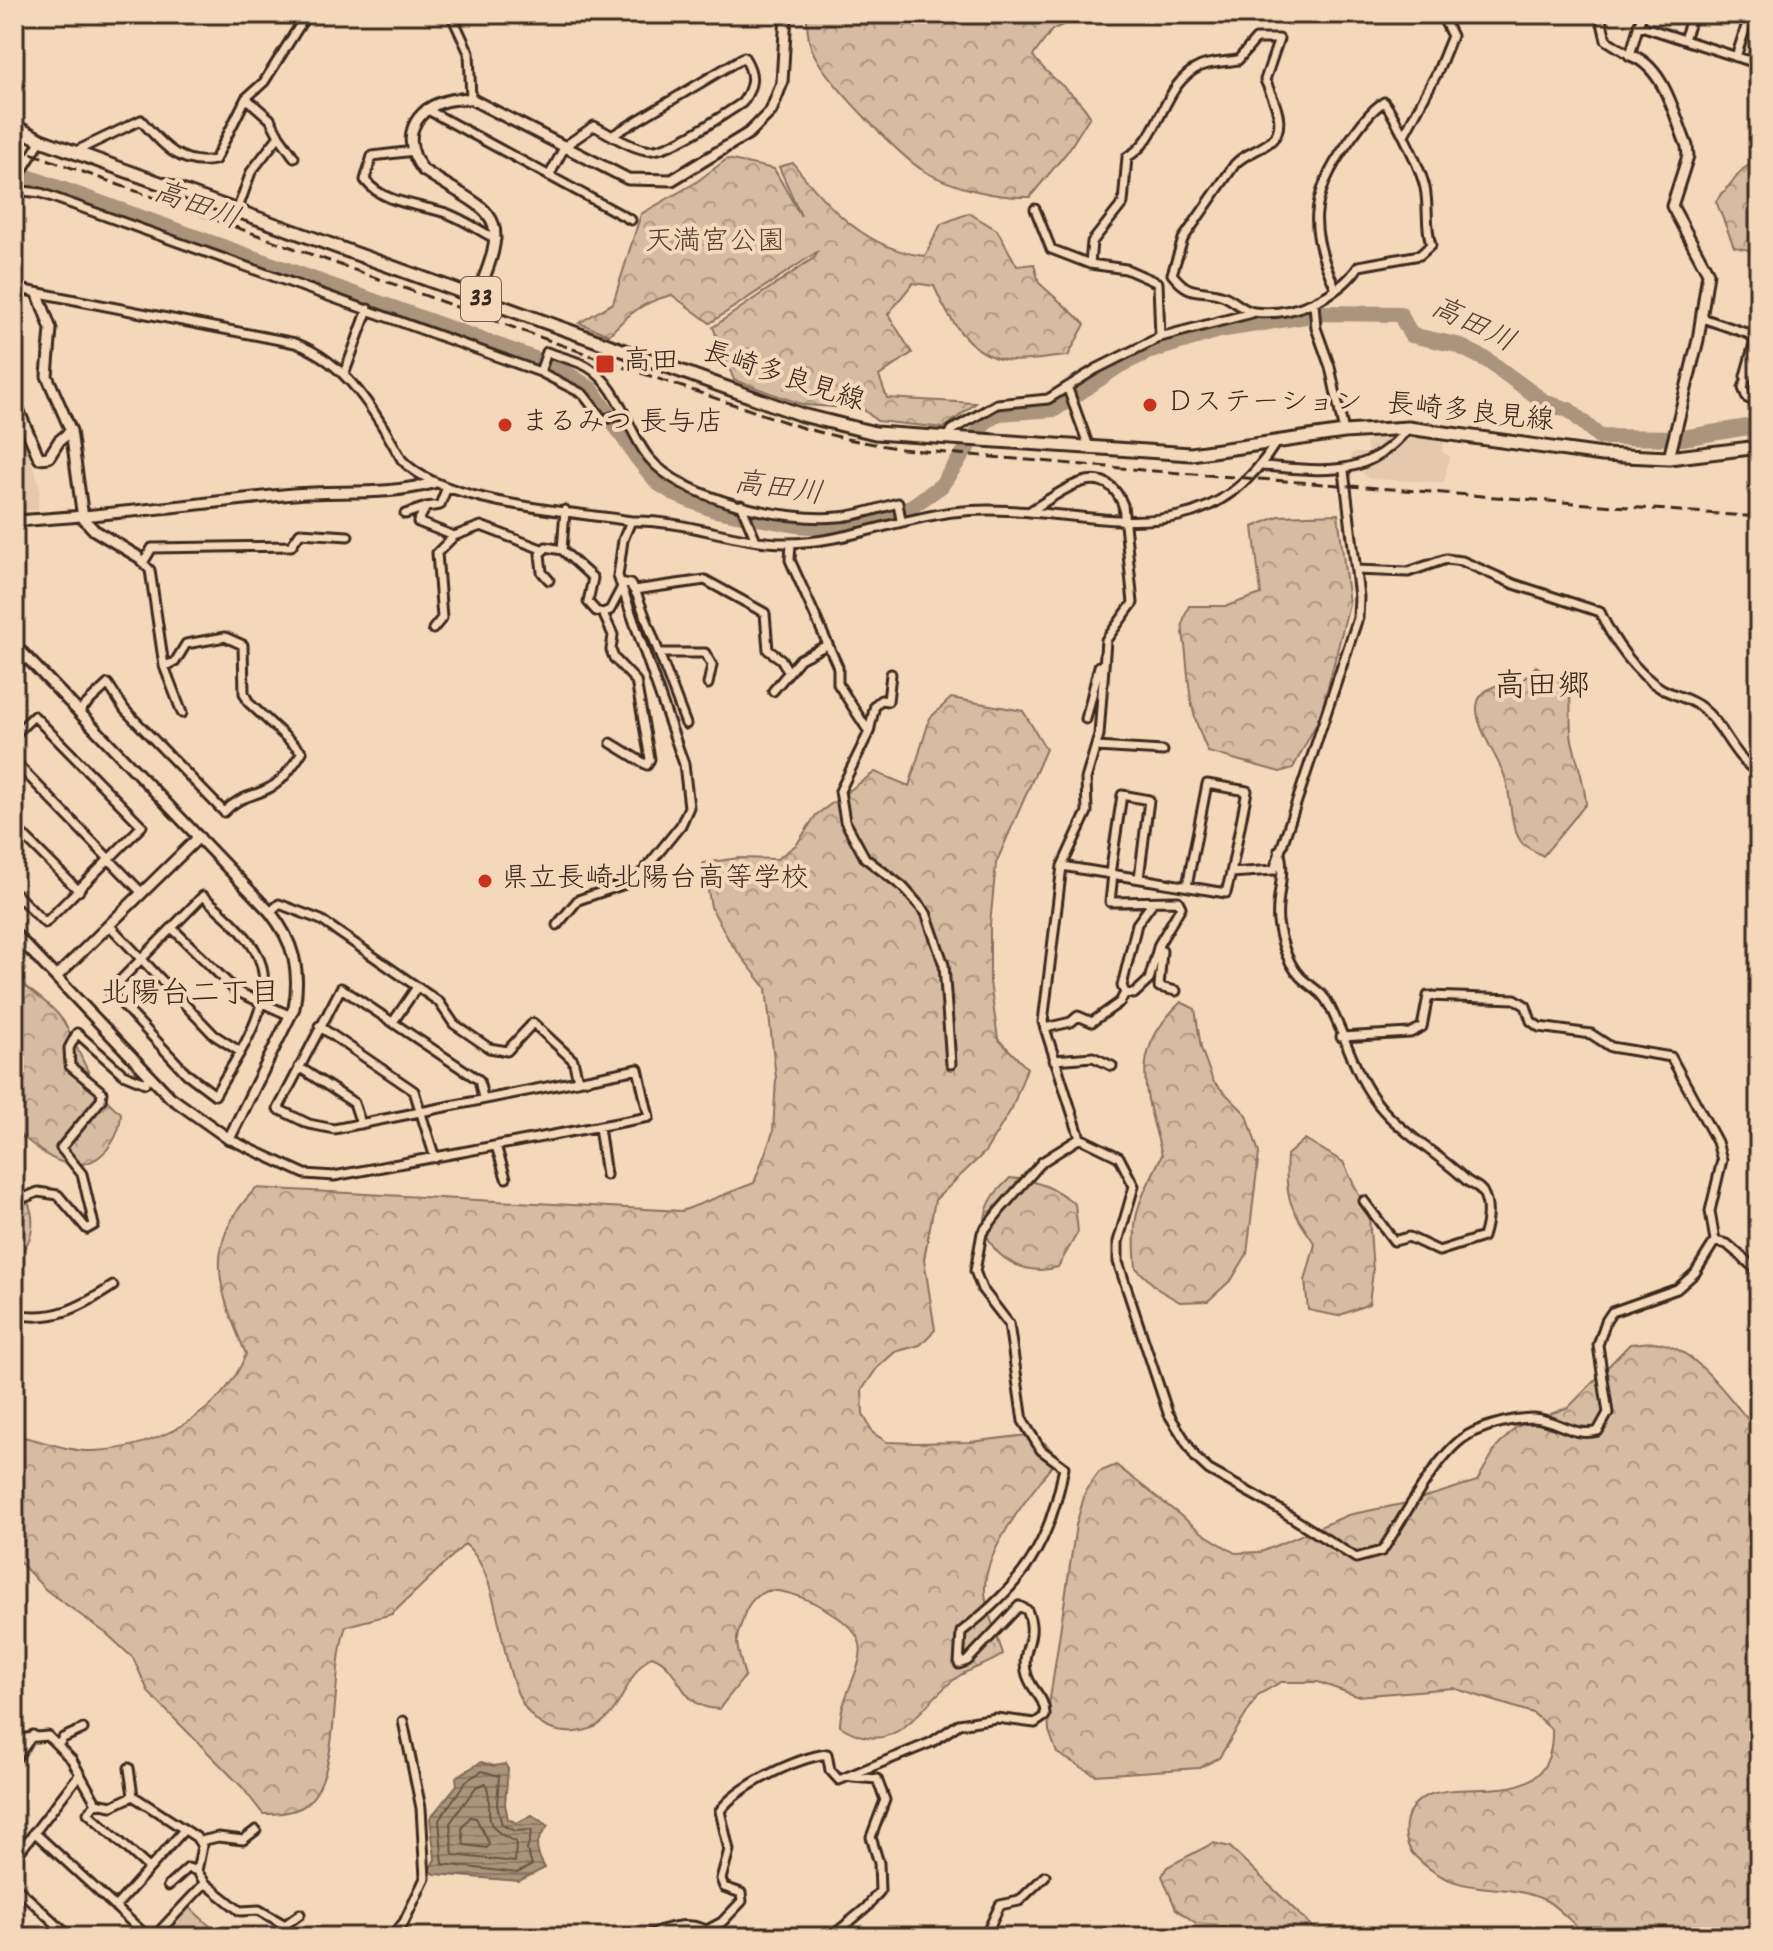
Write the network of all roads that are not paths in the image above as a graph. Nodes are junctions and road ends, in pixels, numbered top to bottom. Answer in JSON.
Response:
{"nodes":[{"id":1,"x":16,"y":14,"type":"edge"},
{"id":2,"x":307,"y":14,"type":"edge"},
{"id":3,"x":451,"y":14,"type":"edge"},
{"id":4,"x":786,"y":14,"type":"edge"},
{"id":5,"x":1441,"y":14,"type":"edge"},
{"id":6,"x":1548,"y":14,"type":"edge"},
{"id":7,"x":1572,"y":14,"type":"edge"},
{"id":8,"x":1600,"y":14,"type":"edge"},
{"id":9,"x":1642,"y":14,"type":"edge"},
{"id":10,"x":1693,"y":14,"type":"edge"},
{"id":11,"x":1750,"y":14,"type":"edge"},
{"id":12,"x":1638,"y":25,"type":"junction"},
{"id":13,"x":14,"y":27,"type":"edge"},
{"id":14,"x":1684,"y":39,"type":"junction"},
{"id":15,"x":1630,"y":55,"type":"junction"},
{"id":16,"x":1736,"y":57,"type":"junction"},
{"id":17,"x":1759,"y":64,"type":"edge"},
{"id":18,"x":246,"y":98,"type":"junction"},
{"id":19,"x":471,"y":99,"type":"junction"},
{"id":20,"x":14,"y":106,"type":"edge"},
{"id":21,"x":426,"y":109,"type":"junction"},
{"id":22,"x":14,"y":126,"type":"edge"},
{"id":23,"x":613,"y":135,"type":"junction"},
{"id":24,"x":1404,"y":135,"type":"junction"},
{"id":25,"x":279,"y":136,"type":"junction"},
{"id":26,"x":41,"y":140,"type":"junction"},
{"id":27,"x":565,"y":146,"type":"junction"},
{"id":28,"x":414,"y":151,"type":"junction"},
{"id":29,"x":74,"y":152,"type":"junction"},
{"id":30,"x":294,"y":157,"type":"dead end"},
{"id":31,"x":549,"y":176,"type":"junction"},
{"id":32,"x":14,"y":184,"type":"edge"},
{"id":33,"x":14,"y":190,"type":"edge"},
{"id":34,"x":1035,"y":209,"type":"dead end"},
{"id":35,"x":237,"y":211,"type":"junction"},
{"id":36,"x":631,"y":220,"type":"dead end"},
{"id":37,"x":496,"y":239,"type":"junction"},
{"id":38,"x":1090,"y":264,"type":"junction"},
{"id":39,"x":14,"y":288,"type":"edge"},
{"id":40,"x":1336,"y":289,"type":"junction"},
{"id":41,"x":38,"y":294,"type":"junction"},
{"id":42,"x":476,"y":297,"type":"junction"},
{"id":43,"x":1314,"y":305,"type":"junction"},
{"id":44,"x":368,"y":309,"type":"junction"},
{"id":45,"x":1252,"y":313,"type":"junction"},
{"id":46,"x":1702,"y":318,"type":"junction"},
{"id":47,"x":1160,"y":337,"type":"junction"},
{"id":48,"x":1759,"y":348,"type":"edge"},
{"id":49,"x":345,"y":372,"type":"junction"},
{"id":50,"x":540,"y":372,"type":"junction"},
{"id":51,"x":1745,"y":376,"type":"junction"},
{"id":52,"x":1068,"y":389,"type":"junction"},
{"id":53,"x":14,"y":400,"type":"edge"},
{"id":54,"x":1759,"y":403,"type":"edge"},
{"id":55,"x":624,"y":413,"type":"junction"},
{"id":56,"x":1408,"y":428,"type":"junction"},
{"id":57,"x":71,"y":431,"type":"junction"},
{"id":58,"x":1344,"y":432,"type":"junction"},
{"id":59,"x":951,"y":440,"type":"junction"},
{"id":60,"x":1275,"y":444,"type":"junction"},
{"id":61,"x":1759,"y":447,"type":"edge"},
{"id":62,"x":1089,"y":449,"type":"junction"},
{"id":63,"x":1671,"y":453,"type":"junction"},
{"id":64,"x":1262,"y":466,"type":"junction"},
{"id":65,"x":1344,"y":471,"type":"junction"},
{"id":66,"x":433,"y":483,"type":"junction"},
{"id":67,"x":447,"y":487,"type":"junction"},
{"id":68,"x":741,"y":505,"type":"junction"},
{"id":69,"x":426,"y":507,"type":"junction"},
{"id":70,"x":565,"y":510,"type":"junction"},
{"id":71,"x":1030,"y":511,"type":"junction"},
{"id":72,"x":405,"y":514,"type":"dead end"},
{"id":73,"x":83,"y":518,"type":"junction"},
{"id":74,"x":901,"y":518,"type":"junction"},
{"id":75,"x":14,"y":521,"type":"edge"},
{"id":76,"x":631,"y":521,"type":"junction"},
{"id":77,"x":1124,"y":521,"type":"junction"},
{"id":78,"x":348,"y":536,"type":"dead end"},
{"id":79,"x":454,"y":536,"type":"junction"},
{"id":80,"x":755,"y":538,"type":"junction"},
{"id":81,"x":791,"y":543,"type":"junction"},
{"id":82,"x":544,"y":550,"type":"junction"},
{"id":83,"x":562,"y":550,"type":"junction"},
{"id":84,"x":140,"y":559,"type":"junction"},
{"id":85,"x":1356,"y":570,"type":"junction"},
{"id":86,"x":549,"y":580,"type":"dead end"},
{"id":87,"x":621,"y":585,"type":"junction"},
{"id":88,"x":634,"y":590,"type":"junction"},
{"id":89,"x":603,"y":613,"type":"junction"},
{"id":90,"x":433,"y":629,"type":"dead end"},
{"id":91,"x":14,"y":644,"type":"edge"},
{"id":92,"x":825,"y":646,"type":"junction"},
{"id":93,"x":660,"y":653,"type":"junction"},
{"id":94,"x":25,"y":657,"type":"junction"},
{"id":95,"x":164,"y":666,"type":"junction"},
{"id":96,"x":1104,"y":666,"type":"junction"},
{"id":97,"x":14,"y":668,"type":"edge"},
{"id":98,"x":788,"y":671,"type":"junction"},
{"id":99,"x":891,"y":674,"type":"dead end"},
{"id":100,"x":708,"y":684,"type":"dead end"},
{"id":101,"x":773,"y":691,"type":"dead end"},
{"id":102,"x":80,"y":710,"type":"junction"},
{"id":103,"x":182,"y":713,"type":"dead end"},
{"id":104,"x":1086,"y":719,"type":"dead end"},
{"id":105,"x":686,"y":724,"type":"dead end"},
{"id":106,"x":869,"y":732,"type":"junction"},
{"id":107,"x":14,"y":735,"type":"edge"},
{"id":108,"x":611,"y":743,"type":"dead end"},
{"id":109,"x":1096,"y":747,"type":"junction"},
{"id":110,"x":1163,"y":751,"type":"dead end"},
{"id":111,"x":14,"y":761,"type":"edge"},
{"id":112,"x":1759,"y":773,"type":"edge"},
{"id":113,"x":14,"y":826,"type":"edge"},
{"id":114,"x":199,"y":837,"type":"junction"},
{"id":115,"x":1279,"y":848,"type":"junction"},
{"id":116,"x":111,"y":859,"type":"junction"},
{"id":117,"x":1062,"y":866,"type":"junction"},
{"id":118,"x":1231,"y":873,"type":"junction"},
{"id":119,"x":1111,"y":874,"type":"junction"},
{"id":120,"x":1139,"y":878,"type":"junction"},
{"id":121,"x":1187,"y":886,"type":"junction"},
{"id":122,"x":79,"y":891,"type":"junction"},
{"id":123,"x":14,"y":892,"type":"edge"},
{"id":124,"x":142,"y":893,"type":"junction"},
{"id":125,"x":1153,"y":902,"type":"junction"},
{"id":126,"x":270,"y":912,"type":"junction"},
{"id":127,"x":109,"y":925,"type":"junction"},
{"id":128,"x":557,"y":925,"type":"dead end"},
{"id":129,"x":172,"y":928,"type":"junction"},
{"id":130,"x":14,"y":933,"type":"edge"},
{"id":131,"x":1161,"y":940,"type":"junction"},
{"id":132,"x":140,"y":958,"type":"junction"},
{"id":133,"x":57,"y":976,"type":"junction"},
{"id":134,"x":417,"y":987,"type":"junction"},
{"id":135,"x":1176,"y":991,"type":"dead end"},
{"id":136,"x":1125,"y":993,"type":"junction"},
{"id":137,"x":260,"y":1005,"type":"junction"},
{"id":138,"x":291,"y":1016,"type":"junction"},
{"id":139,"x":393,"y":1022,"type":"junction"},
{"id":140,"x":319,"y":1026,"type":"junction"},
{"id":141,"x":1045,"y":1028,"type":"junction"},
{"id":142,"x":1341,"y":1037,"type":"junction"},
{"id":143,"x":239,"y":1051,"type":"junction"},
{"id":144,"x":1054,"y":1060,"type":"junction"},
{"id":145,"x":951,"y":1064,"type":"dead end"},
{"id":146,"x":1112,"y":1066,"type":"dead end"},
{"id":147,"x":299,"y":1067,"type":"junction"},
{"id":148,"x":149,"y":1076,"type":"junction"},
{"id":149,"x":578,"y":1080,"type":"junction"},
{"id":150,"x":483,"y":1098,"type":"junction"},
{"id":151,"x":421,"y":1112,"type":"junction"},
{"id":152,"x":361,"y":1124,"type":"junction"},
{"id":153,"x":599,"y":1127,"type":"junction"},
{"id":154,"x":1080,"y":1138,"type":"junction"},
{"id":155,"x":229,"y":1139,"type":"junction"},
{"id":156,"x":496,"y":1146,"type":"junction"},
{"id":157,"x":435,"y":1158,"type":"junction"},
{"id":158,"x":606,"y":1175,"type":"dead end"},
{"id":159,"x":506,"y":1178,"type":"dead end"},
{"id":160,"x":1364,"y":1201,"type":"dead end"},
{"id":161,"x":14,"y":1202,"type":"edge"},
{"id":162,"x":1715,"y":1241,"type":"junction"},
{"id":163,"x":1759,"y":1272,"type":"edge"},
{"id":164,"x":113,"y":1286,"type":"dead end"},
{"id":165,"x":14,"y":1314,"type":"edge"},
{"id":166,"x":403,"y":1721,"type":"dead end"},
{"id":167,"x":83,"y":1729,"type":"dead end"},
{"id":168,"x":33,"y":1735,"type":"junction"},
{"id":169,"x":14,"y":1739,"type":"edge"},
{"id":170,"x":59,"y":1744,"type":"junction"},
{"id":171,"x":14,"y":1761,"type":"edge"},
{"id":172,"x":129,"y":1768,"type":"dead end"},
{"id":173,"x":79,"y":1775,"type":"junction"},
{"id":174,"x":850,"y":1777,"type":"junction"},
{"id":175,"x":133,"y":1796,"type":"junction"},
{"id":176,"x":96,"y":1803,"type":"junction"},
{"id":177,"x":184,"y":1830,"type":"junction"},
{"id":178,"x":256,"y":1830,"type":"dead end"},
{"id":179,"x":34,"y":1832,"type":"junction"},
{"id":180,"x":201,"y":1841,"type":"junction"},
{"id":181,"x":14,"y":1859,"type":"edge"},
{"id":182,"x":149,"y":1868,"type":"junction"},
{"id":183,"x":197,"y":1871,"type":"junction"},
{"id":184,"x":1045,"y":1876,"type":"dead end"},
{"id":185,"x":205,"y":1883,"type":"junction"},
{"id":186,"x":14,"y":1885,"type":"edge"},
{"id":187,"x":168,"y":1886,"type":"dead end"},
{"id":188,"x":115,"y":1907,"type":"junction"},
{"id":189,"x":300,"y":1914,"type":"dead end"},
{"id":190,"x":285,"y":1925,"type":"junction"},
{"id":191,"x":707,"y":1930,"type":"junction"},
{"id":192,"x":70,"y":1937,"type":"edge"},
{"id":193,"x":151,"y":1937,"type":"edge"},
{"id":194,"x":288,"y":1937,"type":"edge"},
{"id":195,"x":392,"y":1937,"type":"edge"},
{"id":196,"x":644,"y":1937,"type":"edge"},
{"id":197,"x":717,"y":1937,"type":"edge"},
{"id":198,"x":831,"y":1937,"type":"edge"},
{"id":199,"x":985,"y":1937,"type":"edge"}],
"edges":[{"from":1,"to":13,"type":"street"},
{"from":2,"to":18,"type":"street"},
{"from":3,"to":19,"type":"street"},
{"from":4,"to":27,"type":"street"},
{"from":5,"to":24,"type":"street"},
{"from":6,"to":7,"type":"street"},
{"from":8,"to":15,"type":"street"},
{"from":9,"to":12,"type":"street"},
{"from":10,"to":14,"type":"street"},
{"from":11,"to":16,"type":"street"},
{"from":12,"to":14,"type":"street"},
{"from":12,"to":15,"type":"street"},
{"from":14,"to":16,"type":"street"},
{"from":15,"to":46,"type":"street"},
{"from":16,"to":17,"type":"street"},
{"from":18,"to":25,"type":"street"},
{"from":18,"to":29,"type":"street"},
{"from":19,"to":21,"type":"street"},
{"from":19,"to":27,"type":"street"},
{"from":20,"to":22,"type":"street"},
{"from":21,"to":28,"type":"street"},
{"from":21,"to":31,"type":"street"},
{"from":22,"to":26,"type":"main road","name":"長崎多良見線","number":"33"},
{"from":23,"to":23,"type":"street"},
{"from":23,"to":27,"type":"street"},
{"from":24,"to":40,"type":"street"},
{"from":24,"to":40,"type":"street"},
{"from":25,"to":30,"type":"street"},
{"from":25,"to":35,"type":"street"},
{"from":26,"to":29,"type":"main road","name":"長崎多良見線","number":"33"},
{"from":26,"to":32,"type":"street"},
{"from":27,"to":31,"type":"street"},
{"from":28,"to":37,"type":"street"},
{"from":28,"to":37,"type":"street"},
{"from":29,"to":35,"type":"main road","name":"長崎多良見線","number":"33"},
{"from":31,"to":36,"type":"street"},
{"from":33,"to":44,"type":"street"},
{"from":34,"to":38,"type":"street"},
{"from":35,"to":42,"type":"main road","name":"長崎多良見線","number":"33"},
{"from":37,"to":42,"type":"street"},
{"from":38,"to":45,"type":"street"},
{"from":38,"to":47,"type":"street"},
{"from":39,"to":41,"type":"street"},
{"from":40,"to":43,"type":"street"},
{"from":41,"to":49,"type":"street"},
{"from":41,"to":57,"type":"street"},
{"from":42,"to":59,"type":"main road","name":"長崎多良見線","number":"33"},
{"from":43,"to":45,"type":"street"},
{"from":43,"to":58,"type":"street"},
{"from":44,"to":49,"type":"street"},
{"from":44,"to":50,"type":"street"},
{"from":45,"to":47,"type":"street"},
{"from":46,"to":51,"type":"street"},
{"from":46,"to":63,"type":"street"},
{"from":47,"to":52,"type":"street"},
{"from":48,"to":51,"type":"street"},
{"from":49,"to":66,"type":"street"},
{"from":50,"to":55,"type":"street"},
{"from":50,"to":55,"type":"street"},
{"from":51,"to":54,"type":"street"},
{"from":52,"to":59,"type":"street"},
{"from":52,"to":62,"type":"street"},
{"from":53,"to":57,"type":"street"},
{"from":55,"to":68,"type":"street"},
{"from":56,"to":58,"type":"main road","name":"長崎多良見線","number":"33"},
{"from":56,"to":63,"type":"main road","name":"長崎多良見線","number":"33"},
{"from":56,"to":65,"type":"street"},
{"from":57,"to":73,"type":"street"},
{"from":58,"to":60,"type":"main road","name":"長崎多良見線","number":"33"},
{"from":59,"to":62,"type":"main road","name":"長崎多良見線","number":"33"},
{"from":60,"to":62,"type":"main road","name":"長崎多良見線","number":"33"},
{"from":60,"to":64,"type":"street"},
{"from":61,"to":63,"type":"main road","name":"長崎多良見線","number":"33"},
{"from":64,"to":65,"type":"street"},
{"from":64,"to":77,"type":"street"},
{"from":65,"to":85,"type":"street"},
{"from":66,"to":67,"type":"street"},
{"from":66,"to":73,"type":"street"},
{"from":67,"to":69,"type":"street"},
{"from":67,"to":70,"type":"street"},
{"from":68,"to":74,"type":"street"},
{"from":68,"to":80,"type":"street"},
{"from":69,"to":72,"type":"street"},
{"from":69,"to":79,"type":"street"},
{"from":70,"to":76,"type":"street"},
{"from":70,"to":83,"type":"street"},
{"from":71,"to":74,"type":"street"},
{"from":71,"to":77,"type":"street"},
{"from":71,"to":77,"type":"street"},
{"from":73,"to":75,"type":"street"},
{"from":73,"to":84,"type":"street"},
{"from":74,"to":81,"type":"street"},
{"from":76,"to":80,"type":"street"},
{"from":76,"to":87,"type":"street"},
{"from":77,"to":96,"type":"street"},
{"from":78,"to":84,"type":"street"},
{"from":79,"to":82,"type":"street"},
{"from":79,"to":90,"type":"street"},
{"from":80,"to":81,"type":"street"},
{"from":81,"to":92,"type":"street"},
{"from":82,"to":83,"type":"street"},
{"from":82,"to":86,"type":"street"},
{"from":83,"to":89,"type":"street"},
{"from":84,"to":95,"type":"street"},
{"from":85,"to":112,"type":"street"},
{"from":85,"to":115,"type":"street"},
{"from":87,"to":88,"type":"street"},
{"from":87,"to":89,"type":"street"},
{"from":87,"to":128,"type":"street"},
{"from":88,"to":93,"type":"street"},
{"from":88,"to":98,"type":"street"},
{"from":89,"to":108,"type":"street"},
{"from":91,"to":94,"type":"street"},
{"from":92,"to":98,"type":"street"},
{"from":92,"to":106,"type":"street"},
{"from":93,"to":100,"type":"street"},
{"from":93,"to":105,"type":"street"},
{"from":94,"to":97,"type":"street"},
{"from":94,"to":102,"type":"street"},
{"from":95,"to":102,"type":"street"},
{"from":95,"to":103,"type":"street"},
{"from":96,"to":104,"type":"street"},
{"from":96,"to":109,"type":"street"},
{"from":98,"to":101,"type":"street"},
{"from":99,"to":106,"type":"street"},
{"from":102,"to":114,"type":"street"},
{"from":106,"to":145,"type":"street"},
{"from":107,"to":116,"type":"street"},
{"from":109,"to":110,"type":"street"},
{"from":109,"to":117,"type":"street"},
{"from":111,"to":116,"type":"street"},
{"from":113,"to":122,"type":"street"},
{"from":114,"to":124,"type":"street"},
{"from":114,"to":126,"type":"street"},
{"from":115,"to":118,"type":"street"},
{"from":115,"to":142,"type":"street"},
{"from":116,"to":122,"type":"street"},
{"from":116,"to":124,"type":"street"},
{"from":117,"to":119,"type":"street"},
{"from":117,"to":141,"type":"street"},
{"from":118,"to":121,"type":"street"},
{"from":118,"to":121,"type":"street"},
{"from":119,"to":120,"type":"street"},
{"from":119,"to":120,"type":"street"},
{"from":119,"to":125,"type":"street"},
{"from":120,"to":121,"type":"street"},
{"from":122,"to":123,"type":"street"},
{"from":124,"to":127,"type":"street"},
{"from":125,"to":131,"type":"street"},
{"from":125,"to":136,"type":"street"},
{"from":126,"to":134,"type":"street"},
{"from":126,"to":138,"type":"street"},
{"from":127,"to":132,"type":"street"},
{"from":127,"to":133,"type":"street"},
{"from":129,"to":132,"type":"street"},
{"from":129,"to":137,"type":"street"},
{"from":129,"to":137,"type":"street"},
{"from":130,"to":133,"type":"street"},
{"from":131,"to":135,"type":"street"},
{"from":131,"to":136,"type":"street"},
{"from":132,"to":143,"type":"street"},
{"from":132,"to":143,"type":"street"},
{"from":133,"to":148,"type":"street"},
{"from":134,"to":139,"type":"street"},
{"from":134,"to":149,"type":"street"},
{"from":136,"to":141,"type":"street"},
{"from":137,"to":138,"type":"street"},
{"from":137,"to":143,"type":"street"},
{"from":138,"to":155,"type":"street"},
{"from":139,"to":140,"type":"street"},
{"from":139,"to":150,"type":"street"},
{"from":140,"to":147,"type":"street"},
{"from":140,"to":151,"type":"street"},
{"from":141,"to":144,"type":"street"},
{"from":142,"to":160,"type":"street"},
{"from":142,"to":162,"type":"street"},
{"from":144,"to":146,"type":"street"},
{"from":144,"to":154,"type":"street"},
{"from":147,"to":152,"type":"street"},
{"from":147,"to":152,"type":"street"},
{"from":148,"to":155,"type":"street"},
{"from":148,"to":161,"type":"street"},
{"from":149,"to":150,"type":"street"},
{"from":149,"to":153,"type":"street"},
{"from":150,"to":151,"type":"street"},
{"from":151,"to":152,"type":"street"},
{"from":151,"to":157,"type":"street"},
{"from":153,"to":156,"type":"street"},
{"from":153,"to":158,"type":"street"},
{"from":154,"to":162,"type":"street"},
{"from":154,"to":174,"type":"street"},
{"from":155,"to":157,"type":"street"},
{"from":156,"to":157,"type":"street"},
{"from":156,"to":159,"type":"street"},
{"from":162,"to":163,"type":"street"},
{"from":164,"to":165,"type":"street"},
{"from":166,"to":195,"type":"street"},
{"from":167,"to":170,"type":"street"},
{"from":168,"to":169,"type":"street"},
{"from":168,"to":170,"type":"street"},
{"from":168,"to":171,"type":"street"},
{"from":170,"to":173,"type":"street"},
{"from":172,"to":175,"type":"street"},
{"from":173,"to":176,"type":"street"},
{"from":173,"to":179,"type":"street"},
{"from":174,"to":191,"type":"street"},
{"from":174,"to":198,"type":"street"},
{"from":175,"to":176,"type":"street"},
{"from":175,"to":177,"type":"street"},
{"from":176,"to":182,"type":"street"},
{"from":177,"to":180,"type":"street"},
{"from":177,"to":182,"type":"street"},
{"from":178,"to":180,"type":"street"},
{"from":179,"to":181,"type":"street"},
{"from":179,"to":188,"type":"street"},
{"from":180,"to":183,"type":"street"},
{"from":182,"to":188,"type":"street"},
{"from":183,"to":185,"type":"street"},
{"from":183,"to":187,"type":"street"},
{"from":184,"to":199,"type":"street"},
{"from":185,"to":190,"type":"street"},
{"from":185,"to":193,"type":"street"},
{"from":186,"to":192,"type":"street"},
{"from":188,"to":193,"type":"street"},
{"from":189,"to":190,"type":"street"},
{"from":190,"to":194,"type":"street"},
{"from":191,"to":196,"type":"street"},
{"from":191,"to":197,"type":"street"}]}
